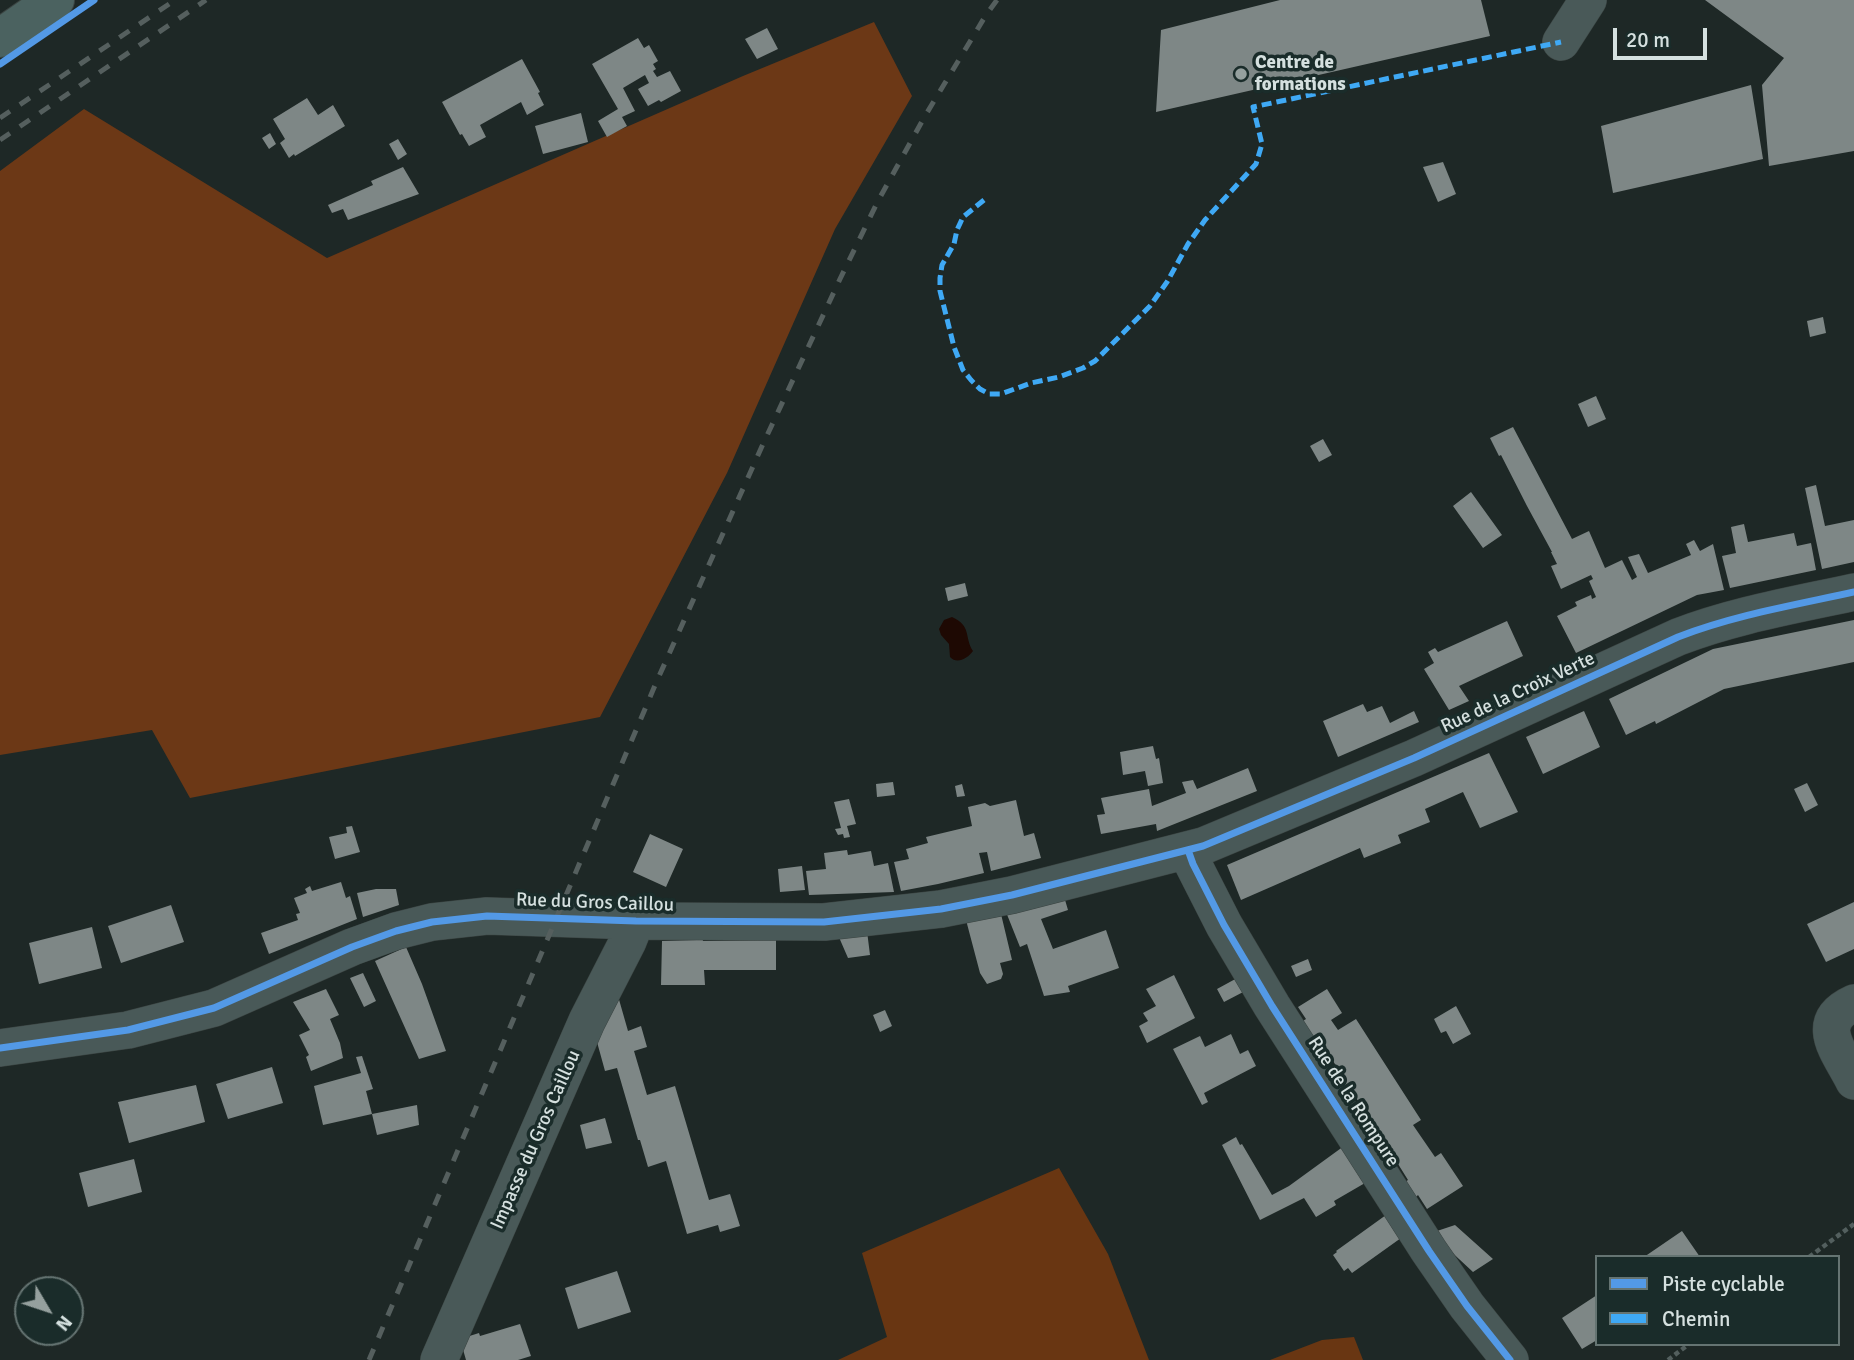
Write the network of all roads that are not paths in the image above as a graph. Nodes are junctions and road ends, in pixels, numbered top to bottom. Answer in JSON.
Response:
{"nodes":[{"id":1,"x":55,"y":0,"type":"edge"},
{"id":2,"x":1588,"y":0,"type":"edge"},
{"id":3,"x":0,"y":38,"type":"edge"},
{"id":4,"x":1561,"y":43,"type":"dead end"},
{"id":5,"x":1854,"y":592,"type":"edge"},
{"id":6,"x":1195,"y":848,"type":"junction"},
{"id":7,"x":636,"y":921,"type":"junction"},
{"id":8,"x":1854,"y":1003,"type":"edge"},
{"id":9,"x":0,"y":1048,"type":"edge"},
{"id":10,"x":1854,"y":1081,"type":"edge"},
{"id":11,"x":439,"y":1360,"type":"edge"},
{"id":12,"x":1510,"y":1360,"type":"edge"}],
"edges":[{"from":1,"to":3,"type":"main road"},
{"from":2,"to":4,"type":"street"},
{"from":5,"to":6,"type":"street","name":"Rue de la Croix Verte"},
{"from":6,"to":7,"type":"street","name":"Rue du Gros Caillou"},
{"from":6,"to":12,"type":"street","name":"Rue de la Rompure"},
{"from":7,"to":9,"type":"street","name":"Rue du Gros Caillou"},
{"from":7,"to":11,"type":"street","name":"Impasse du Gros Caillou"},
{"from":8,"to":10,"type":"street"}]}
